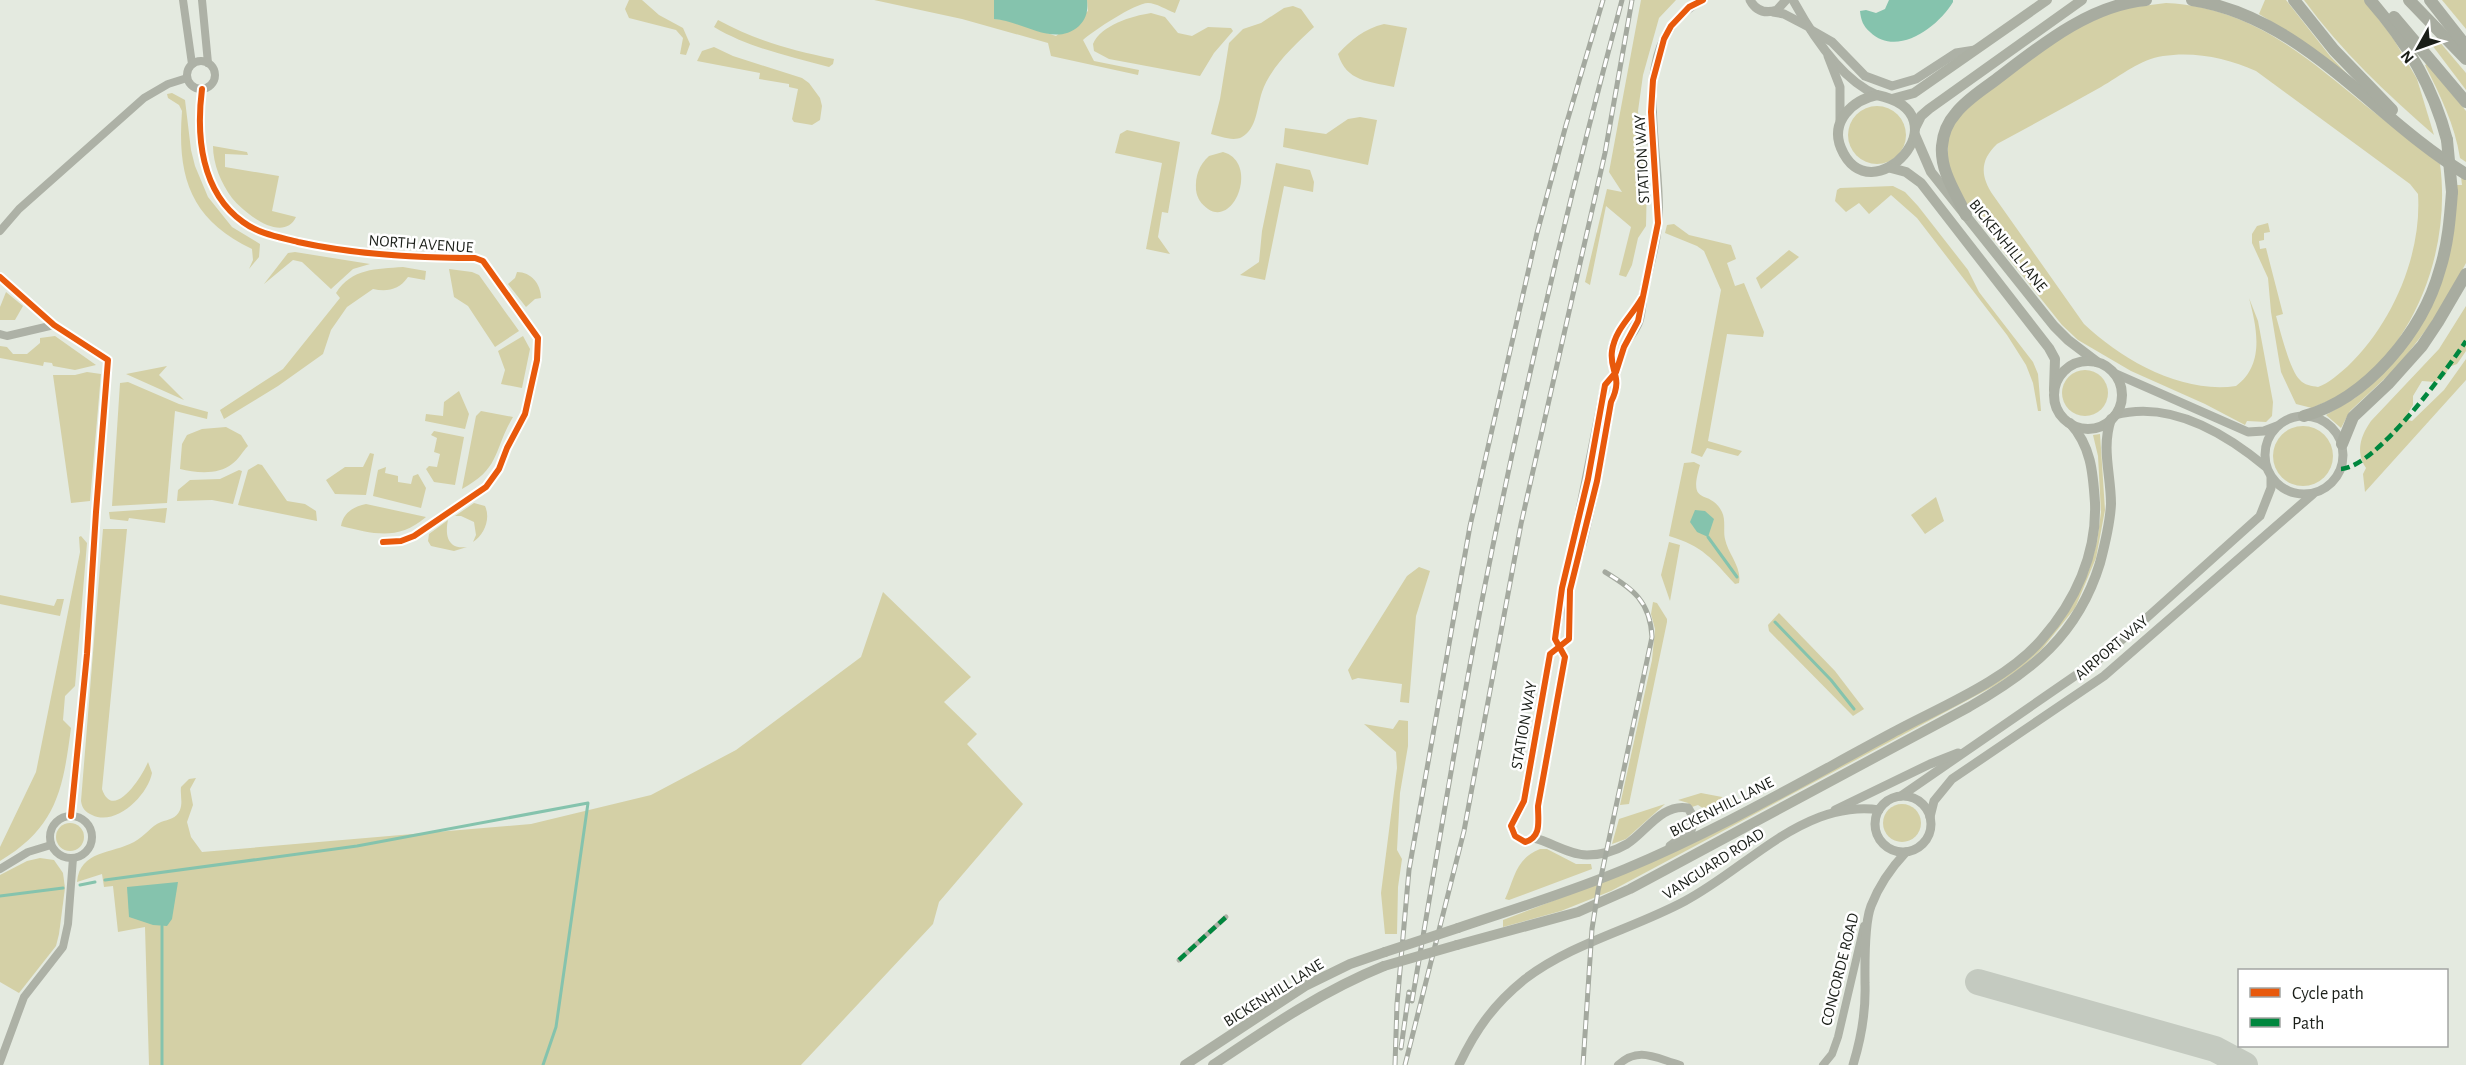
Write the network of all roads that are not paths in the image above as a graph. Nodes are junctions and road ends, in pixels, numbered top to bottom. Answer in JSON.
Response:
{"nodes":[{"id":1,"x":183,"y":0,"type":"edge"},
{"id":2,"x":202,"y":0,"type":"edge"},
{"id":3,"x":1703,"y":0,"type":"edge"},
{"id":4,"x":1750,"y":0,"type":"edge"},
{"id":5,"x":1786,"y":0,"type":"edge"},
{"id":6,"x":1792,"y":0,"type":"edge"},
{"id":7,"x":2047,"y":0,"type":"edge"},
{"id":8,"x":2082,"y":0,"type":"edge"},
{"id":9,"x":2146,"y":0,"type":"edge"},
{"id":10,"x":2192,"y":0,"type":"edge"},
{"id":11,"x":2294,"y":0,"type":"edge"},
{"id":12,"x":2370,"y":0,"type":"edge"},
{"id":13,"x":2379,"y":0,"type":"edge"},
{"id":14,"x":2409,"y":0,"type":"edge"},
{"id":15,"x":2430,"y":0,"type":"edge"},
{"id":16,"x":1773,"y":12,"type":"junction"},
{"id":17,"x":1809,"y":28,"type":"junction"},
{"id":18,"x":2466,"y":46,"type":"edge"},
{"id":19,"x":1977,"y":50,"type":"junction"},
{"id":20,"x":1826,"y":51,"type":"junction"},
{"id":21,"x":2466,"y":59,"type":"edge"},
{"id":22,"x":208,"y":63,"type":"junction"},
{"id":23,"x":192,"y":64,"type":"junction"},
{"id":24,"x":187,"y":78,"type":"junction"},
{"id":25,"x":202,"y":89,"type":"junction"},
{"id":26,"x":1877,"y":96,"type":"junction"},
{"id":27,"x":1892,"y":99,"type":"junction"},
{"id":28,"x":2462,"y":99,"type":"edge"},
{"id":29,"x":1840,"y":120,"type":"junction"},
{"id":30,"x":1915,"y":132,"type":"junction"},
{"id":31,"x":2437,"y":156,"type":"junction"},
{"id":32,"x":1891,"y":168,"type":"junction"},
{"id":33,"x":2466,"y":174,"type":"edge"},
{"id":34,"x":1966,"y":215,"type":"junction"},
{"id":35,"x":0,"y":231,"type":"edge"},
{"id":36,"x":2466,"y":274,"type":"edge"},
{"id":37,"x":0,"y":278,"type":"edge"},
{"id":38,"x":54,"y":325,"type":"junction"},
{"id":39,"x":0,"y":334,"type":"edge"},
{"id":40,"x":2097,"y":362,"type":"junction"},
{"id":41,"x":2114,"y":372,"type":"junction"},
{"id":42,"x":2054,"y":390,"type":"junction"},
{"id":43,"x":2304,"y":416,"type":"junction"},
{"id":44,"x":2113,"y":417,"type":"junction"},
{"id":45,"x":2070,"y":423,"type":"junction"},
{"id":46,"x":2277,"y":426,"type":"junction"},
{"id":47,"x":2342,"y":444,"type":"junction"},
{"id":48,"x":2266,"y":467,"type":"junction"},
{"id":49,"x":2271,"y":478,"type":"junction"},
{"id":50,"x":2313,"y":494,"type":"junction"},
{"id":51,"x":1579,"y":541,"type":"tunnel mouth"},
{"id":52,"x":383,"y":542,"type":"dead end"},
{"id":53,"x":1567,"y":584,"type":"tunnel mouth"},
{"id":54,"x":1560,"y":646,"type":"junction"},
{"id":55,"x":1973,"y":747,"type":"junction"},
{"id":56,"x":1901,"y":796,"type":"junction"},
{"id":57,"x":1879,"y":810,"type":"junction"},
{"id":58,"x":1519,"y":813,"type":"junction"},
{"id":59,"x":71,"y":816,"type":"junction"},
{"id":60,"x":1822,"y":816,"type":"junction"},
{"id":61,"x":1930,"y":817,"type":"junction"},
{"id":62,"x":1538,"y":822,"type":"junction"},
{"id":63,"x":1534,"y":838,"type":"junction"},
{"id":64,"x":51,"y":845,"type":"junction"},
{"id":65,"x":1906,"y":852,"type":"junction"},
{"id":66,"x":1659,"y":854,"type":"junction"},
{"id":67,"x":73,"y":858,"type":"junction"},
{"id":68,"x":0,"y":869,"type":"edge"},
{"id":69,"x":1870,"y":908,"type":"junction"},
{"id":70,"x":1226,"y":917,"type":"dead end"},
{"id":71,"x":1179,"y":960,"type":"dead end"},
{"id":72,"x":0,"y":1062,"type":"edge"},
{"id":73,"x":1185,"y":1065,"type":"edge"},
{"id":74,"x":1213,"y":1065,"type":"edge"},
{"id":75,"x":1459,"y":1065,"type":"edge"},
{"id":76,"x":1618,"y":1065,"type":"edge"},
{"id":77,"x":1680,"y":1065,"type":"edge"},
{"id":78,"x":1823,"y":1065,"type":"edge"},
{"id":79,"x":1853,"y":1065,"type":"edge"}],
"edges":[{"from":1,"to":23,"type":"street"},
{"from":2,"to":22,"type":"street"},
{"from":3,"to":51,"type":"street","name":"STATION WAY"},
{"from":4,"to":16,"type":"street"},
{"from":5,"to":16,"type":"street"},
{"from":6,"to":17,"type":"street"},
{"from":7,"to":19,"type":"main road"},
{"from":8,"to":30,"type":"main road"},
{"from":9,"to":34,"type":"highway"},
{"from":10,"to":31,"type":"highway"},
{"from":11,"to":31,"type":"highway"},
{"from":12,"to":43,"type":"highway","bridge":true},
{"from":13,"to":28,"type":"highway"},
{"from":14,"to":21,"type":"highway"},
{"from":15,"to":18,"type":"highway"},
{"from":16,"to":17,"type":"street"},
{"from":17,"to":19,"type":"street"},
{"from":17,"to":20,"type":"street"},
{"from":19,"to":27,"type":"main road"},
{"from":20,"to":26,"type":"street"},
{"from":20,"to":29,"type":"street"},
{"from":22,"to":23,"type":"street"},
{"from":22,"to":25,"type":"street"},
{"from":23,"to":24,"type":"street"},
{"from":24,"to":25,"type":"street"},
{"from":24,"to":35,"type":"street"},
{"from":25,"to":52,"type":"street","name":"NORTH AVENUE"},
{"from":26,"to":27,"type":"main road"},
{"from":26,"to":29,"type":"main road"},
{"from":27,"to":30,"type":"main road"},
{"from":29,"to":32,"type":"main road"},
{"from":30,"to":32,"type":"main road"},
{"from":30,"to":34,"type":"main road","name":"BICKENHILL LANE"},
{"from":31,"to":33,"type":"highway"},
{"from":32,"to":42,"type":"main road","name":"BICKENHILL LANE"},
{"from":34,"to":40,"type":"main road","name":"BICKENHILL LANE"},
{"from":36,"to":47,"type":"highway"},
{"from":37,"to":38,"type":"street"},
{"from":38,"to":39,"type":"street"},
{"from":38,"to":59,"type":"street"},
{"from":40,"to":41,"type":"main road"},
{"from":40,"to":42,"type":"main road"},
{"from":41,"to":44,"type":"main road"},
{"from":41,"to":46,"type":"street"},
{"from":42,"to":45,"type":"main road"},
{"from":43,"to":46,"type":"street"},
{"from":43,"to":47,"type":"street"},
{"from":44,"to":45,"type":"main road"},
{"from":44,"to":48,"type":"street"},
{"from":44,"to":74,"type":"main road","name":"BICKENHILL LANE","bridge":true},
{"from":45,"to":66,"type":"main road","name":"BICKENHILL LANE"},
{"from":46,"to":48,"type":"street"},
{"from":47,"to":50,"type":"street"},
{"from":48,"to":49,"type":"street"},
{"from":49,"to":50,"type":"street"},
{"from":49,"to":55,"type":"street","name":"AIRPORT WAY"},
{"from":50,"to":61,"type":"street","name":"AIRPORT WAY"},
{"from":53,"to":54,"type":"street","name":"STATION WAY"},
{"from":54,"to":58,"type":"street","name":"STATION WAY"},
{"from":54,"to":62,"type":"street","name":"STATION WAY"},
{"from":55,"to":56,"type":"street","name":"AIRPORT WAY"},
{"from":55,"to":60,"type":"street"},
{"from":56,"to":57,"type":"street"},
{"from":56,"to":61,"type":"street"},
{"from":57,"to":60,"type":"street","name":"VANGUARD ROAD"},
{"from":57,"to":65,"type":"street"},
{"from":58,"to":62,"type":"street"},
{"from":58,"to":63,"type":"street"},
{"from":59,"to":64,"type":"street"},
{"from":59,"to":67,"type":"street"},
{"from":60,"to":75,"type":"street","name":"VANGUARD ROAD"},
{"from":61,"to":65,"type":"street"},
{"from":62,"to":63,"type":"street"},
{"from":63,"to":66,"type":"street"},
{"from":64,"to":67,"type":"street"},
{"from":64,"to":68,"type":"street"},
{"from":65,"to":69,"type":"street","name":"CONCORDE ROAD"},
{"from":66,"to":73,"type":"main road","name":"BICKENHILL LANE","bridge":true},
{"from":67,"to":72,"type":"street"},
{"from":69,"to":78,"type":"street","name":"CONCORDE ROAD"},
{"from":69,"to":79,"type":"street"},
{"from":70,"to":71,"type":"street"},
{"from":76,"to":77,"type":"street"}]}
